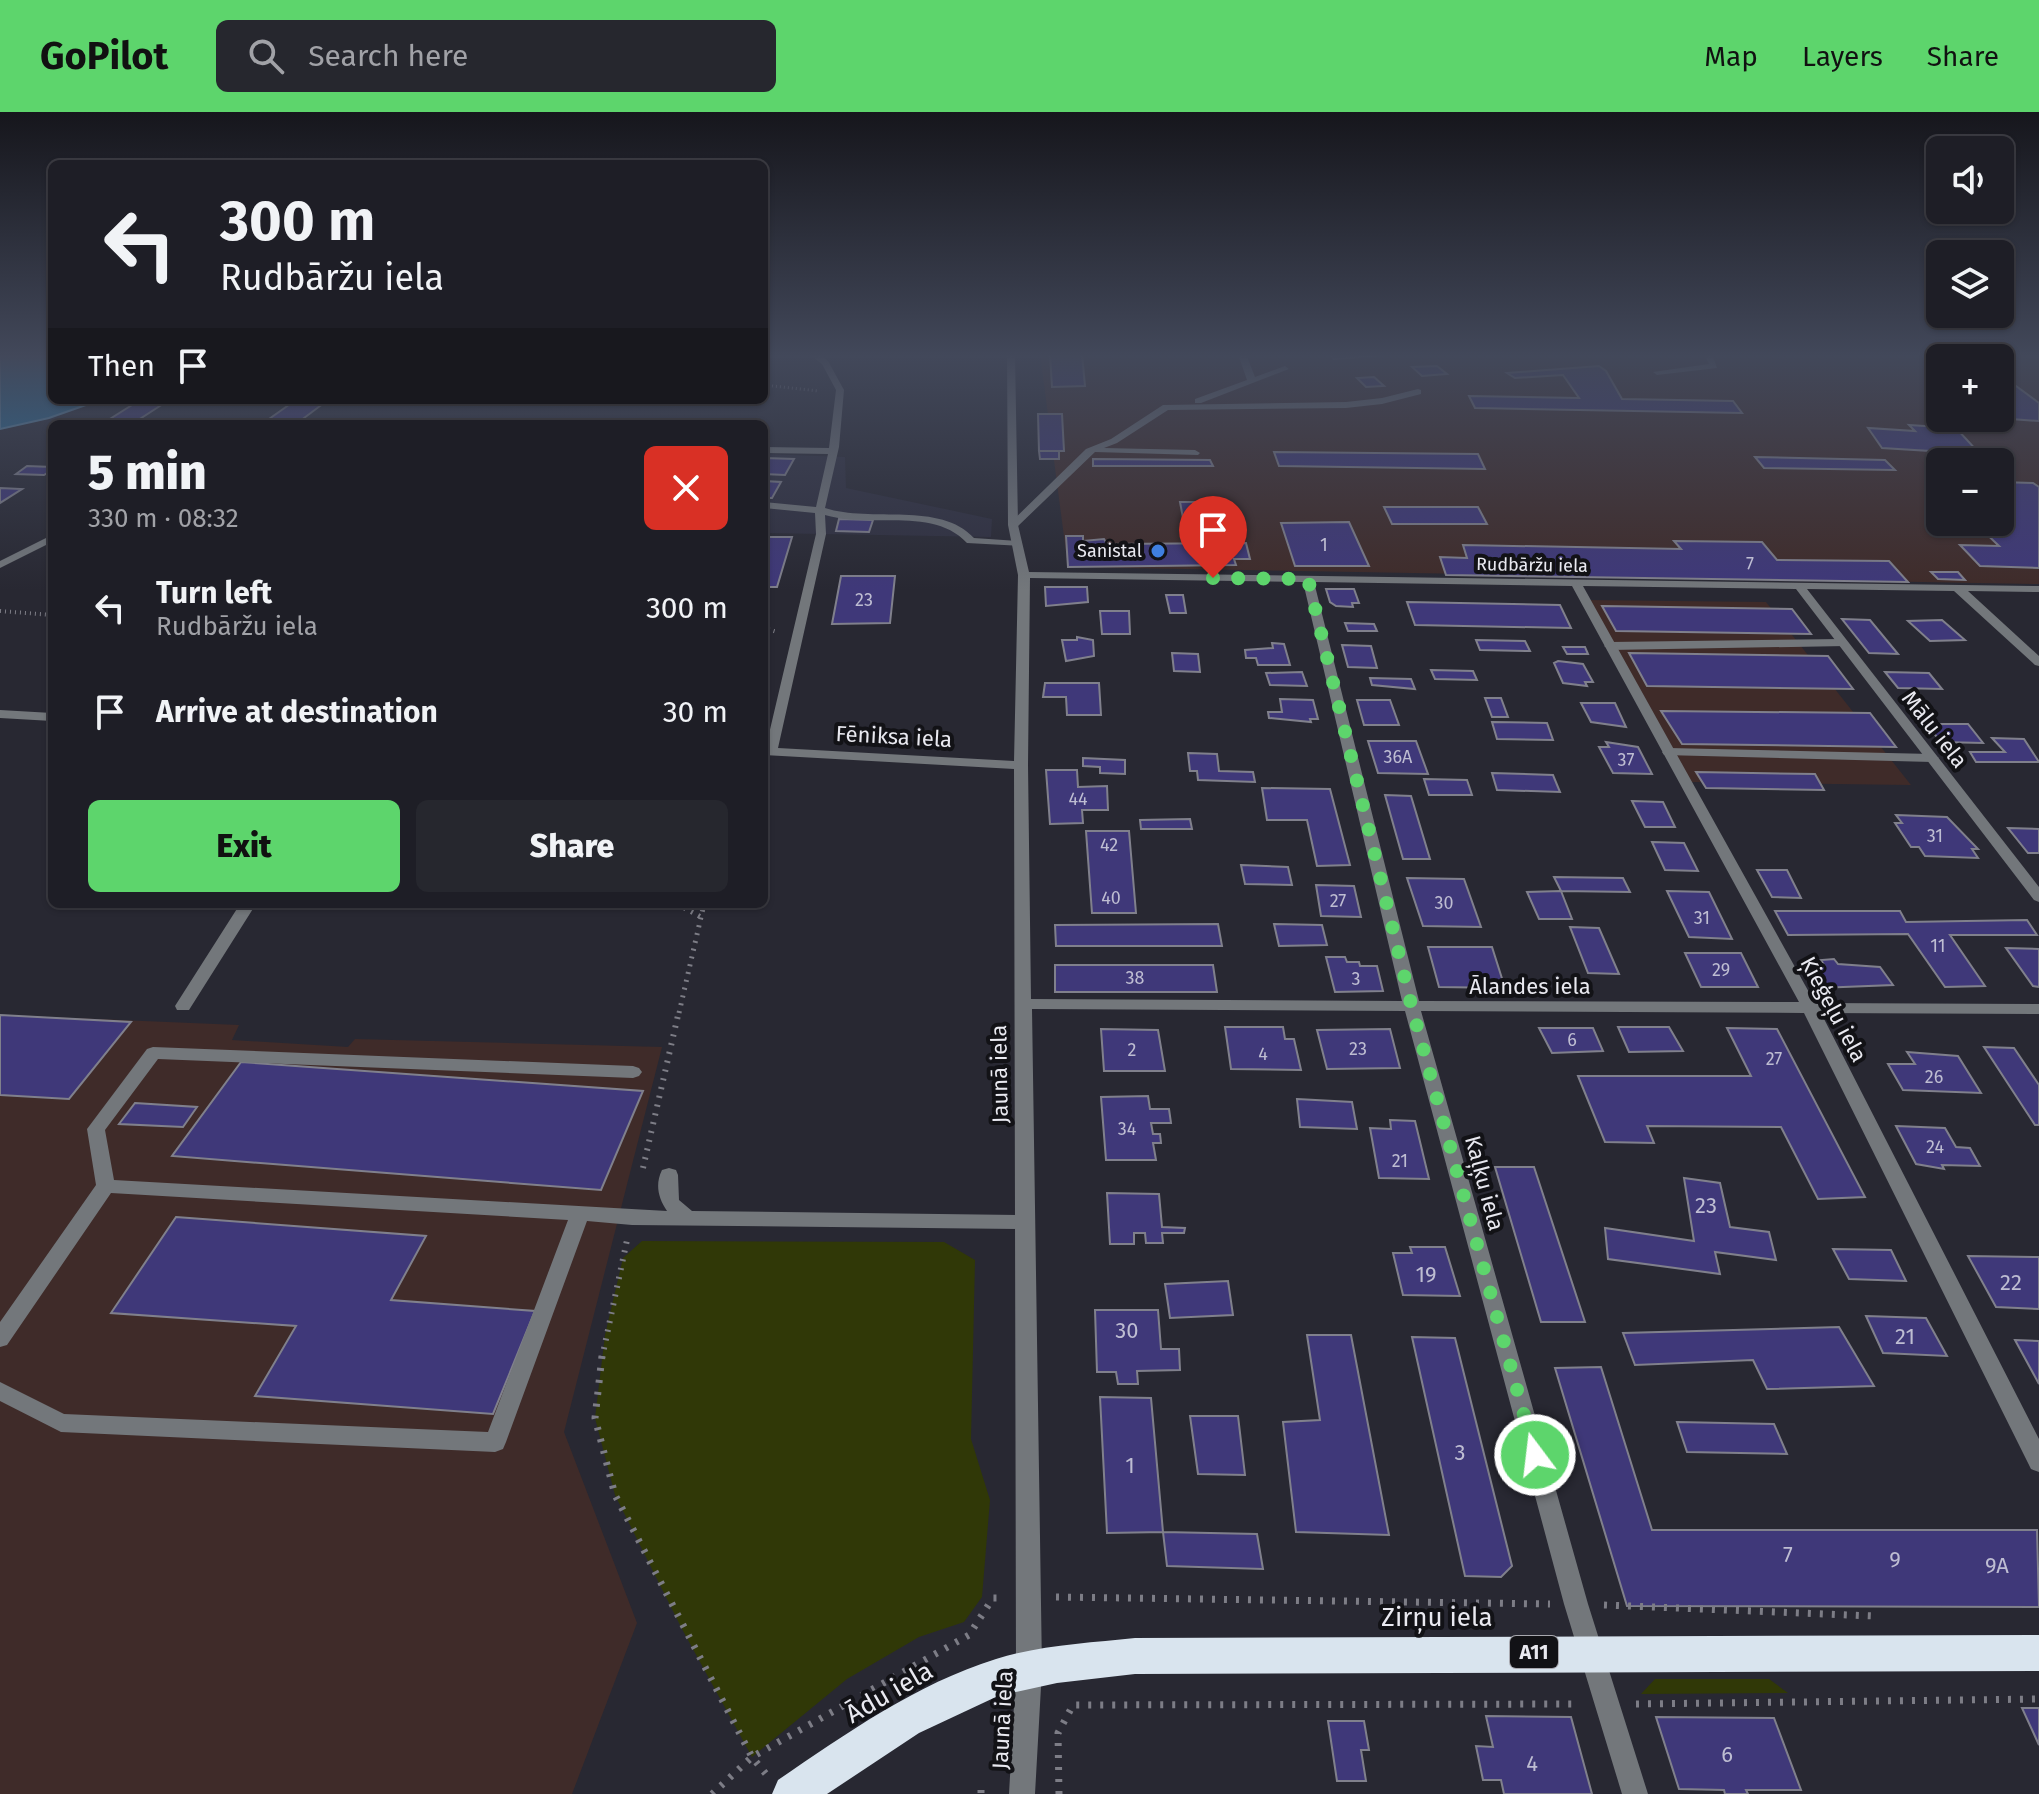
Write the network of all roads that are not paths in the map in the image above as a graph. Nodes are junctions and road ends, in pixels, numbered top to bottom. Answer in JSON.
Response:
{"nodes":[{"id":1,"x":835,"y":432,"type":"edge"},
{"id":2,"x":1012,"y":432,"type":"edge"},
{"id":3,"x":1127,"y":432,"type":"edge"},
{"id":4,"x":768,"y":450,"type":"edge"},
{"id":5,"x":833,"y":451,"type":"junction"},
{"id":6,"x":1089,"y":451,"type":"junction"},
{"id":7,"x":1195,"y":453,"type":"dead end"},
{"id":8,"x":768,"y":505,"type":"edge"},
{"id":9,"x":820,"y":510,"type":"junction"},
{"id":10,"x":1013,"y":525,"type":"junction"},
{"id":11,"x":48,"y":540,"type":"edge"},
{"id":12,"x":1018,"y":544,"type":"junction"},
{"id":13,"x":0,"y":565,"type":"edge"},
{"id":14,"x":1024,"y":575,"type":"junction"},
{"id":15,"x":1308,"y":579,"type":"junction"},
{"id":16,"x":1576,"y":583,"type":"junction"},
{"id":17,"x":1799,"y":586,"type":"junction"},
{"id":18,"x":1956,"y":587,"type":"junction"},
{"id":19,"x":2039,"y":589,"type":"edge"},
{"id":20,"x":1842,"y":643,"type":"junction"},
{"id":21,"x":1610,"y":646,"type":"junction"},
{"id":22,"x":2039,"y":662,"type":"edge"},
{"id":23,"x":0,"y":714,"type":"edge"},
{"id":24,"x":48,"y":717,"type":"edge"},
{"id":25,"x":768,"y":747,"type":"edge"},
{"id":26,"x":768,"y":751,"type":"edge"},
{"id":27,"x":1669,"y":752,"type":"junction"},
{"id":28,"x":1932,"y":758,"type":"junction"},
{"id":29,"x":1021,"y":765,"type":"junction"},
{"id":30,"x":2039,"y":897,"type":"edge"},
{"id":31,"x":245,"y":908,"type":"edge"},
{"id":32,"x":1022,"y":1004,"type":"junction"},
{"id":33,"x":183,"y":1006,"type":"dead end"},
{"id":34,"x":1809,"y":1006,"type":"junction"},
{"id":35,"x":1412,"y":1008,"type":"junction"},
{"id":36,"x":2039,"y":1009,"type":"edge"},
{"id":37,"x":633,"y":1072,"type":"dead end"},
{"id":38,"x":669,"y":1175,"type":"dead end"},
{"id":39,"x":106,"y":1186,"type":"junction"},
{"id":40,"x":580,"y":1213,"type":"junction"},
{"id":41,"x":685,"y":1216,"type":"junction"},
{"id":42,"x":1024,"y":1222,"type":"junction"},
{"id":43,"x":0,"y":1339,"type":"edge"},
{"id":44,"x":0,"y":1391,"type":"edge"},
{"id":45,"x":2039,"y":1462,"type":"edge"},
{"id":46,"x":1593,"y":1652,"type":"junction"},
{"id":47,"x":2039,"y":1653,"type":"edge"},
{"id":48,"x":1029,"y":1669,"type":"junction"},
{"id":49,"x":782,"y":1788,"type":"edge"},
{"id":50,"x":1022,"y":1794,"type":"edge"},
{"id":51,"x":1635,"y":1794,"type":"edge"}],
"edges":[{"from":1,"to":5,"type":"street"},
{"from":2,"to":10,"type":"street","name":"Jaunā iela"},
{"from":3,"to":6,"type":"street"},
{"from":4,"to":5,"type":"street"},
{"from":5,"to":9,"type":"street"},
{"from":6,"to":7,"type":"street"},
{"from":6,"to":10,"type":"street"},
{"from":8,"to":9,"type":"street"},
{"from":9,"to":12,"type":"street"},
{"from":9,"to":25,"type":"street"},
{"from":10,"to":12,"type":"street","name":"Jaunā iela"},
{"from":11,"to":13,"type":"street"},
{"from":12,"to":14,"type":"street","name":"Jaunā iela"},
{"from":14,"to":15,"type":"street","name":"Rudbāržu iela"},
{"from":14,"to":29,"type":"street","name":"Jaunā iela"},
{"from":15,"to":16,"type":"street","name":"Rudbāržu iela"},
{"from":15,"to":35,"type":"street","name":"Kaļķu iela"},
{"from":16,"to":17,"type":"street","name":"Rudbāržu iela"},
{"from":16,"to":21,"type":"street","name":"Ķieģeļu iela"},
{"from":17,"to":18,"type":"street","name":"Rudbāržu iela"},
{"from":17,"to":20,"type":"street","name":"Mālu iela"},
{"from":18,"to":19,"type":"street","name":"Rudbāržu iela"},
{"from":18,"to":22,"type":"street"},
{"from":20,"to":21,"type":"street"},
{"from":20,"to":28,"type":"street","name":"Mālu iela"},
{"from":21,"to":27,"type":"street","name":"Ķieģeļu iela"},
{"from":23,"to":24,"type":"street"},
{"from":26,"to":29,"type":"street","name":"Fēniksa iela"},
{"from":27,"to":28,"type":"street"},
{"from":27,"to":34,"type":"street","name":"Ķieģeļu iela"},
{"from":28,"to":30,"type":"street","name":"Mālu iela"},
{"from":29,"to":32,"type":"street","name":"Jaunā iela"},
{"from":31,"to":33,"type":"street"},
{"from":32,"to":35,"type":"street","name":"Ālandes iela"},
{"from":32,"to":42,"type":"street","name":"Jaunā iela"},
{"from":34,"to":35,"type":"street","name":"Ālandes iela"},
{"from":34,"to":36,"type":"street","name":"Ālandes iela"},
{"from":34,"to":45,"type":"street","name":"Ķieģeļu iela"},
{"from":35,"to":46,"type":"street","name":"Kaļķu iela"},
{"from":37,"to":39,"type":"street"},
{"from":38,"to":41,"type":"street"},
{"from":39,"to":40,"type":"street"},
{"from":39,"to":43,"type":"street"},
{"from":40,"to":41,"type":"street"},
{"from":40,"to":44,"type":"street"},
{"from":41,"to":42,"type":"street"},
{"from":42,"to":48,"type":"street","name":"Jaunā iela"},
{"from":46,"to":47,"type":"highway","name":"Zirņu iela","number":"A11"},
{"from":46,"to":48,"type":"highway","name":"Zirņu iela","number":"A11"},
{"from":46,"to":51,"type":"street","name":"Kaļķu iela"},
{"from":48,"to":49,"type":"highway","name":"Ādu iela","number":"A11"},
{"from":48,"to":50,"type":"street","name":"Jaunā iela"}]}
